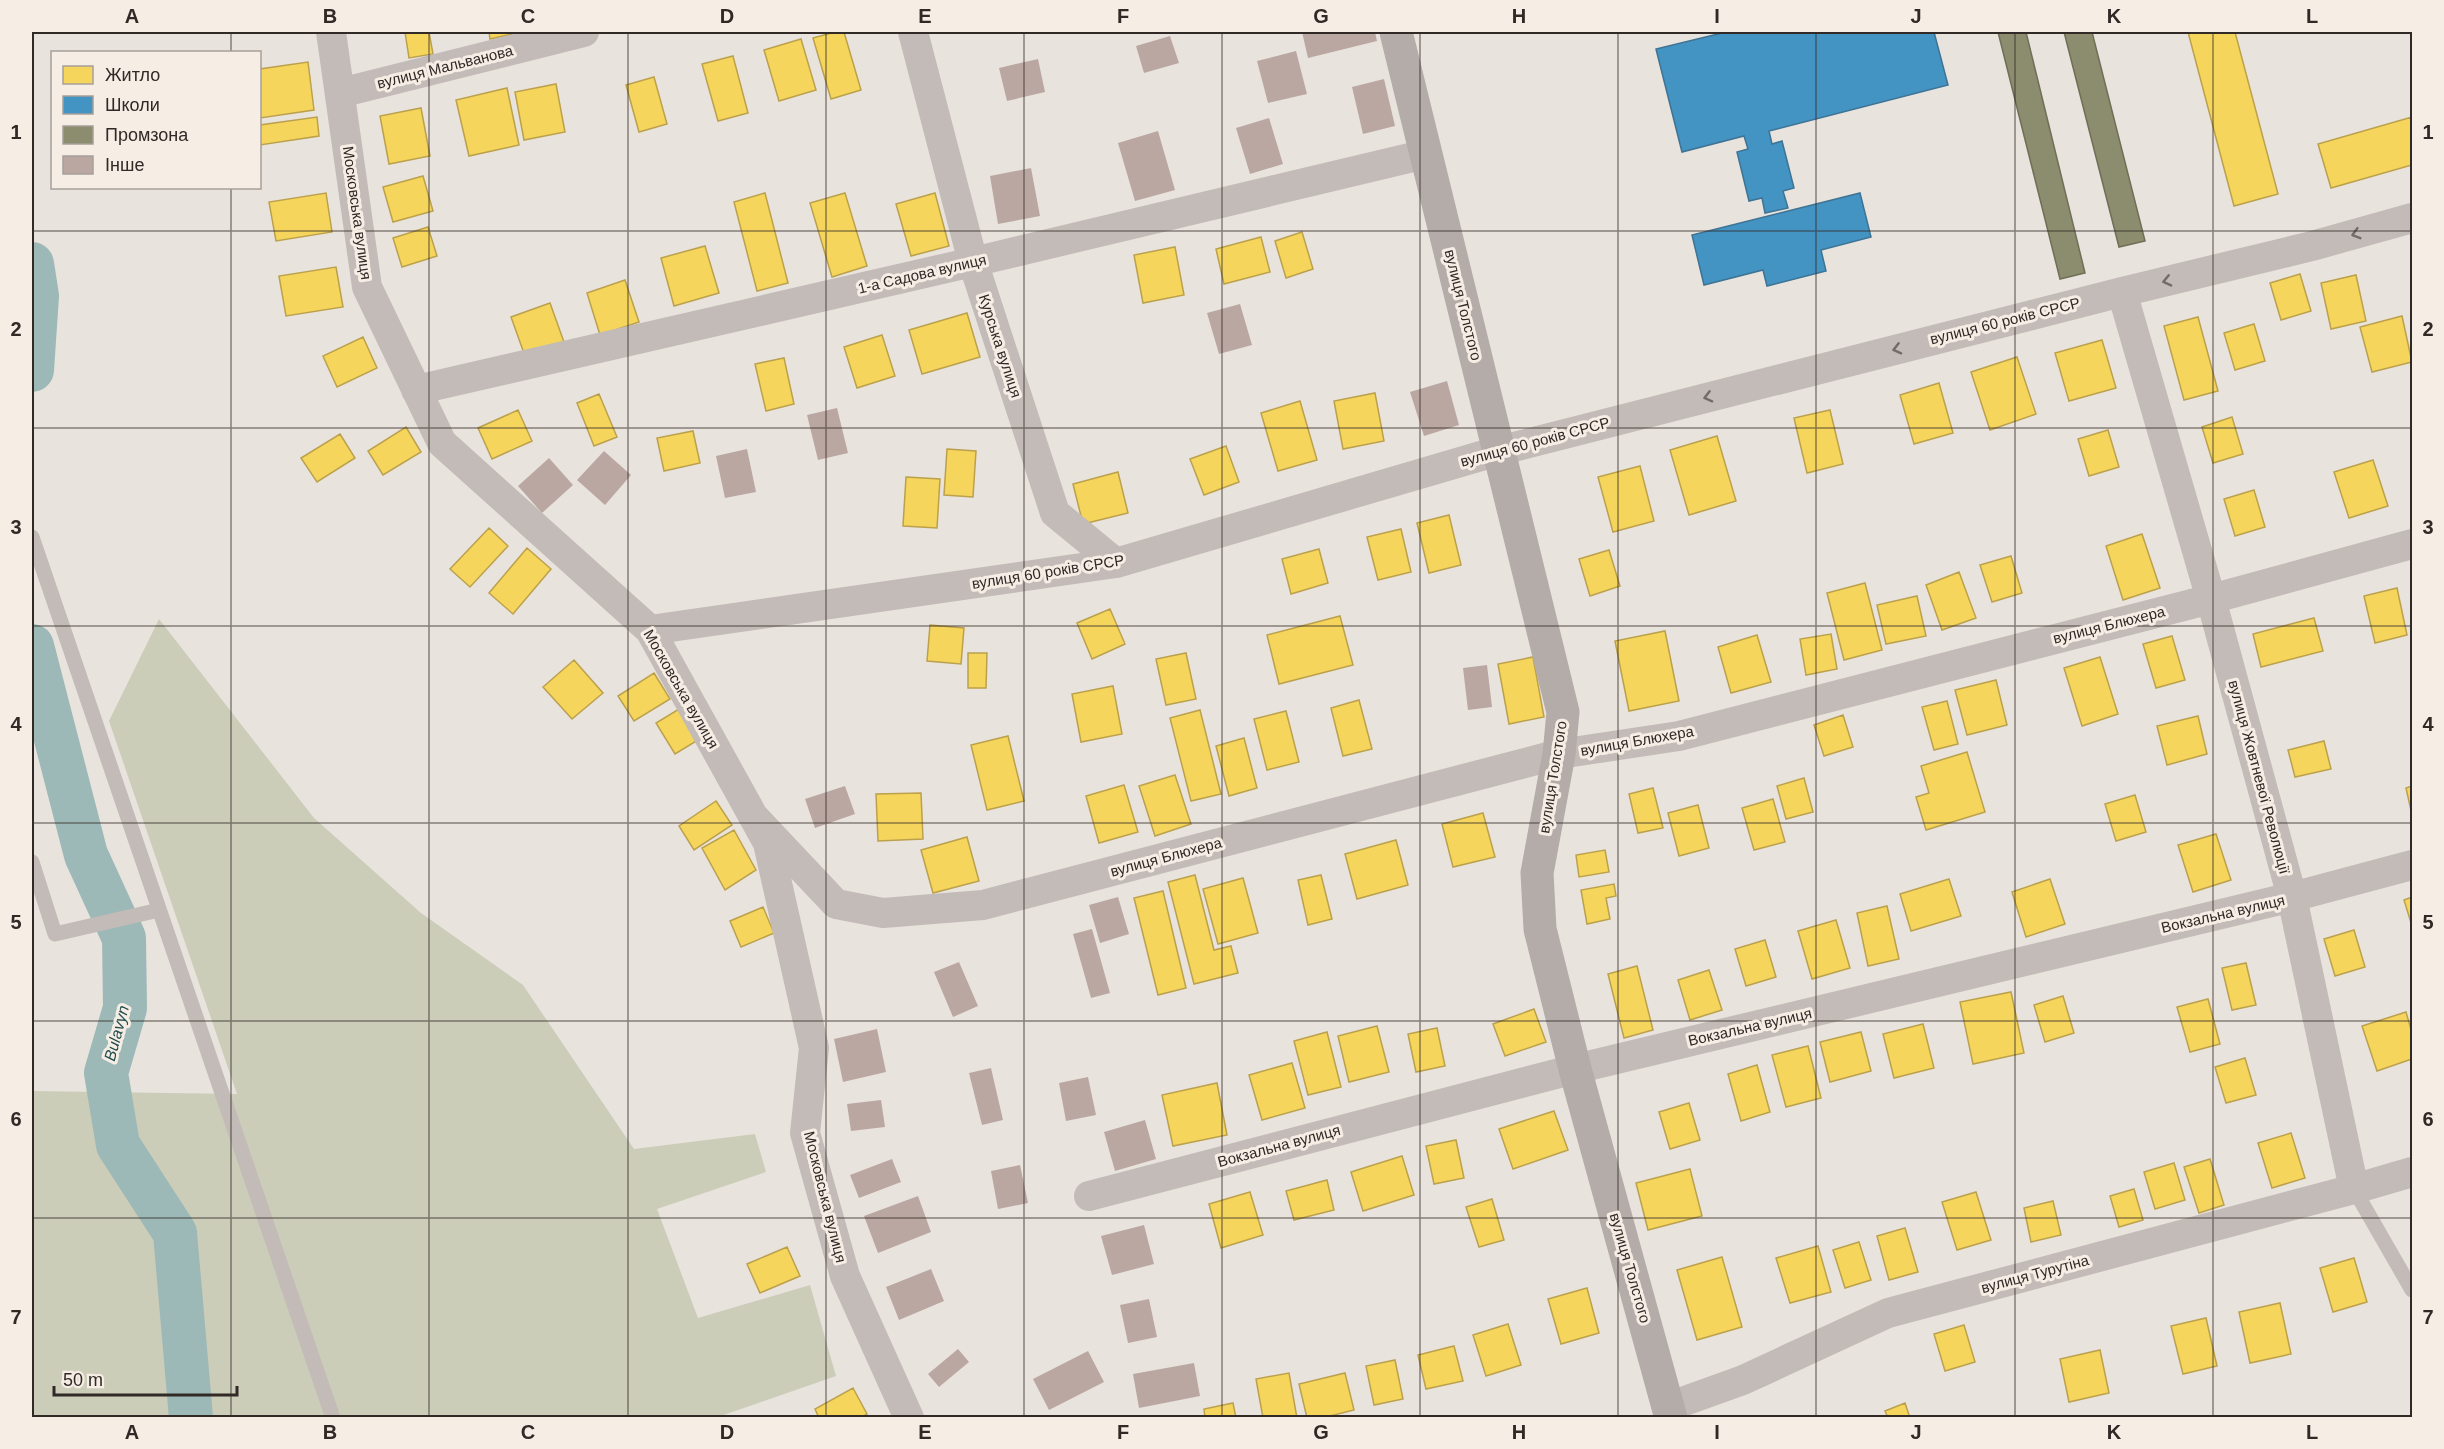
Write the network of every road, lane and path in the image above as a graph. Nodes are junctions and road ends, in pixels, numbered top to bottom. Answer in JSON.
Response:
{"nodes":[{"id":1,"x":331,"y":32,"type":"edge"},
{"id":2,"x":584,"y":32,"type":"edge"},
{"id":3,"x":913,"y":32,"type":"edge"},
{"id":4,"x":1396,"y":32,"type":"edge"},
{"id":5,"x":340,"y":93,"type":"junction"},
{"id":6,"x":1426,"y":154,"type":"junction"},
{"id":7,"x":2412,"y":218,"type":"edge"},
{"id":8,"x":973,"y":262,"type":"junction"},
{"id":9,"x":2122,"y":291,"type":"junction"},
{"id":10,"x":417,"y":390,"type":"junction"},
{"id":11,"x":1498,"y":451,"type":"junction"},
{"id":12,"x":32,"y":537,"type":"edge"},
{"id":13,"x":2412,"y":544,"type":"edge"},
{"id":14,"x":1116,"y":563,"type":"junction"},
{"id":15,"x":2211,"y":599,"type":"junction"},
{"id":16,"x":650,"y":630,"type":"junction"},
{"id":17,"x":1559,"y":754,"type":"junction"},
{"id":18,"x":753,"y":816,"type":"junction"},
{"id":19,"x":32,"y":862,"type":"edge"},
{"id":20,"x":2412,"y":865,"type":"edge"},
{"id":21,"x":2292,"y":897,"type":"junction"},
{"id":22,"x":159,"y":910,"type":"junction"},
{"id":23,"x":1575,"y":1069,"type":"junction"},
{"id":24,"x":2412,"y":1172,"type":"edge"},
{"id":25,"x":2354,"y":1190,"type":"junction"},
{"id":26,"x":1089,"y":1196,"type":"dead end"},
{"id":27,"x":2412,"y":1290,"type":"edge"},
{"id":28,"x":1670,"y":1412,"type":"edge"},
{"id":29,"x":333,"y":1418,"type":"edge"},
{"id":30,"x":909,"y":1418,"type":"edge"}],
"edges":[{"from":1,"to":5,"type":"street","name":"Московська вулиця"},
{"from":2,"to":5,"type":"street","name":"вулиця Мальванова"},
{"from":3,"to":8,"type":"street","name":"Курська вулиця"},
{"from":4,"to":6,"type":"street","name":"вулиця Толстого"},
{"from":5,"to":10,"type":"street","name":"Московська вулиця"},
{"from":6,"to":8,"type":"street","name":"1-а Садова вулиця"},
{"from":6,"to":11,"type":"street","name":"вулиця Толстого"},
{"from":7,"to":9,"type":"street","name":"вулиця 60 років СРСР","one_way":true},
{"from":8,"to":10,"type":"street","name":"1-а Садова вулиця"},
{"from":8,"to":14,"type":"street","name":"Курська вулиця"},
{"from":9,"to":11,"type":"street","name":"вулиця 60 років СРСР","one_way":true},
{"from":9,"to":15,"type":"street","name":"вулиця Жовтневої Революції"},
{"from":10,"to":16,"type":"street","name":"Московська вулиця"},
{"from":11,"to":14,"type":"street","name":"вулиця 60 років СРСР"},
{"from":11,"to":17,"type":"street","name":"вулиця Толстого"},
{"from":12,"to":22,"type":"lane"},
{"from":13,"to":15,"type":"street","name":"вулиця Блюхера"},
{"from":14,"to":16,"type":"street","name":"вулиця 60 років СРСР"},
{"from":15,"to":17,"type":"street","name":"вулиця Блюхера"},
{"from":15,"to":21,"type":"street","name":"вулиця Жовтневої Революції"},
{"from":16,"to":18,"type":"street","name":"Московська вулиця"},
{"from":17,"to":18,"type":"street","name":"вулиця Блюхера"},
{"from":17,"to":23,"type":"street","name":"вулиця Толстого"},
{"from":18,"to":30,"type":"street","name":"Московська вулиця"},
{"from":19,"to":22,"type":"lane"},
{"from":20,"to":21,"type":"street","name":"Вокзальна вулиця"},
{"from":21,"to":23,"type":"street","name":"Вокзальна вулиця"},
{"from":21,"to":25,"type":"street","name":"вулиця Жовтневої Революції"},
{"from":22,"to":29,"type":"lane"},
{"from":23,"to":26,"type":"street","name":"Вокзальна вулиця"},
{"from":23,"to":28,"type":"street","name":"вулиця Толстого"},
{"from":24,"to":25,"type":"street","name":"вулиця Турутіна"},
{"from":25,"to":27,"type":"lane","name":"вулиця Жовтневої Революції"},
{"from":25,"to":28,"type":"street","name":"вулиця Турутіна"}]}
